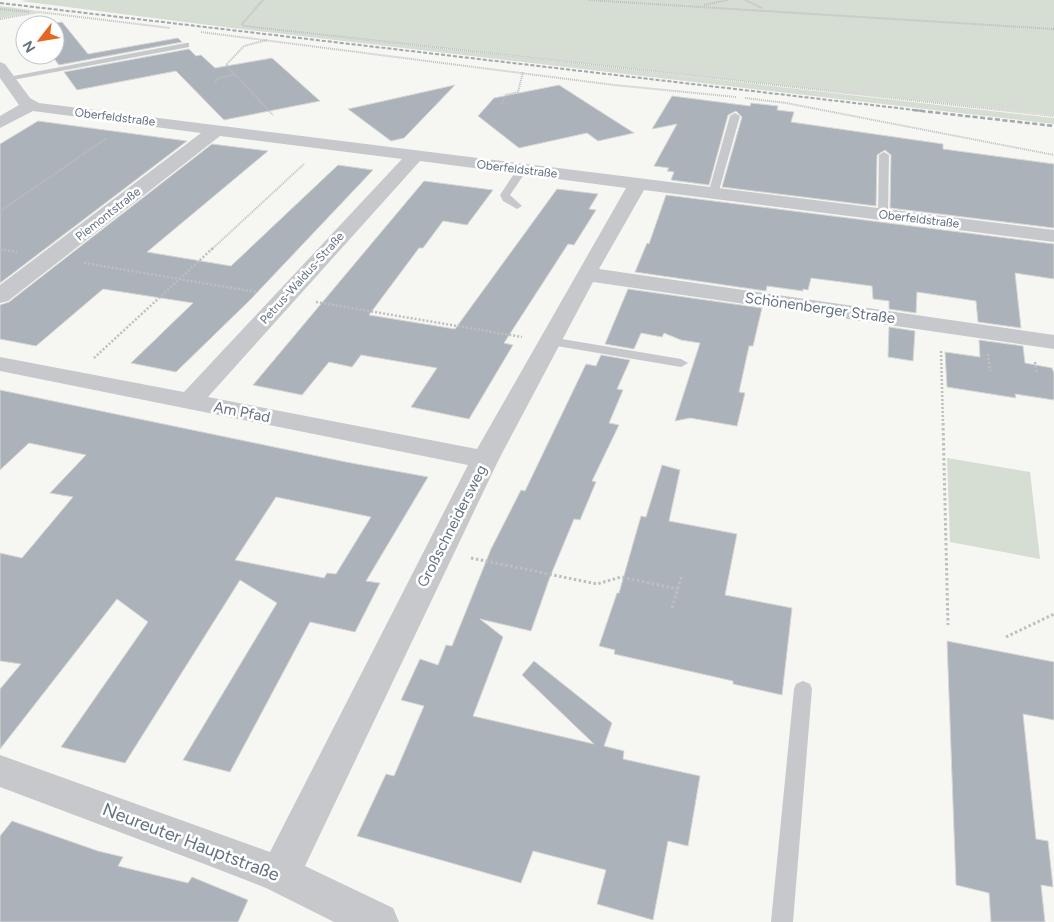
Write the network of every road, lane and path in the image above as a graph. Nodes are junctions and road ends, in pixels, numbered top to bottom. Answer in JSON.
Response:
{"nodes":[{"id":1,"x":263,"y":0,"type":"edge"},
{"id":2,"x":588,"y":0,"type":"edge"},
{"id":3,"x":728,"y":0,"type":"edge"},
{"id":4,"x":745,"y":0,"type":"edge"},
{"id":5,"x":697,"y":6,"type":"junction"},
{"id":6,"x":0,"y":9,"type":"edge"},
{"id":7,"x":770,"y":10,"type":"junction"},
{"id":8,"x":35,"y":13,"type":"junction"},
{"id":9,"x":0,"y":19,"type":"edge"},
{"id":10,"x":178,"y":29,"type":"dead end"},
{"id":11,"x":1054,"y":29,"type":"edge"},
{"id":12,"x":198,"y":32,"type":"dead end"},
{"id":13,"x":268,"y":40,"type":"junction"},
{"id":14,"x":186,"y":45,"type":"dead end"},
{"id":15,"x":4,"y":72,"type":"edge"},
{"id":16,"x":523,"y":72,"type":"junction"},
{"id":17,"x":215,"y":83,"type":"dead end"},
{"id":18,"x":500,"y":104,"type":"dead end"},
{"id":19,"x":30,"y":106,"type":"junction"},
{"id":20,"x":735,"y":116,"type":"dead end"},
{"id":21,"x":1054,"y":116,"type":"edge"},
{"id":22,"x":134,"y":120,"type":"junction"},
{"id":23,"x":0,"y":123,"type":"edge"},
{"id":24,"x":215,"y":130,"type":"junction"},
{"id":25,"x":325,"y":144,"type":"junction"},
{"id":26,"x":884,"y":155,"type":"dead end"},
{"id":27,"x":1054,"y":155,"type":"edge"},
{"id":28,"x":415,"y":156,"type":"junction"},
{"id":29,"x":522,"y":170,"type":"junction"},
{"id":30,"x":638,"y":184,"type":"junction"},
{"id":31,"x":713,"y":194,"type":"junction"},
{"id":32,"x":518,"y":206,"type":"dead end"},
{"id":33,"x":0,"y":210,"type":"edge"},
{"id":34,"x":883,"y":215,"type":"junction"},
{"id":35,"x":1054,"y":236,"type":"edge"},
{"id":36,"x":586,"y":274,"type":"junction"},
{"id":37,"x":0,"y":296,"type":"edge"},
{"id":38,"x":550,"y":341,"type":"junction"},
{"id":39,"x":1054,"y":342,"type":"edge"},
{"id":40,"x":941,"y":351,"type":"dead end"},
{"id":41,"x":681,"y":363,"type":"dead end"},
{"id":42,"x":0,"y":364,"type":"edge"},
{"id":43,"x":70,"y":378,"type":"junction"},
{"id":44,"x":190,"y":401,"type":"junction"},
{"id":45,"x":485,"y":459,"type":"junction"},
{"id":46,"x":438,"y":551,"type":"junction"},
{"id":47,"x":682,"y":574,"type":"dead end"},
{"id":48,"x":678,"y":589,"type":"junction"},
{"id":49,"x":672,"y":608,"type":"dead end"},
{"id":50,"x":1054,"y":614,"type":"edge"},
{"id":51,"x":948,"y":625,"type":"dead end"},
{"id":52,"x":1006,"y":637,"type":"dead end"},
{"id":53,"x":803,"y":689,"type":"dead end"},
{"id":54,"x":0,"y":771,"type":"edge"},
{"id":55,"x":280,"y":875,"type":"junction"},
{"id":56,"x":378,"y":922,"type":"edge"},
{"id":57,"x":782,"y":922,"type":"edge"}],
"edges":[{"from":1,"to":21,"type":"path"},
{"from":2,"to":5,"type":"path"},
{"from":3,"to":5,"type":"path"},
{"from":4,"to":7,"type":"path"},
{"from":5,"to":7,"type":"path"},
{"from":6,"to":8,"type":"path"},
{"from":7,"to":11,"type":"path"},
{"from":8,"to":9,"type":"path"},
{"from":8,"to":10,"type":"path"},
{"from":12,"to":13,"type":"path"},
{"from":13,"to":16,"type":"path"},
{"from":13,"to":17,"type":"path"},
{"from":14,"to":15,"type":"lane"},
{"from":15,"to":19,"type":"street"},
{"from":16,"to":18,"type":"path"},
{"from":16,"to":27,"type":"path"},
{"from":19,"to":22,"type":"street","name":"Oberfeldstraße"},
{"from":19,"to":23,"type":"street"},
{"from":20,"to":31,"type":"lane"},
{"from":22,"to":24,"type":"street","name":"Oberfeldstraße"},
{"from":22,"to":33,"type":"path"},
{"from":24,"to":25,"type":"street","name":"Oberfeldstraße"},
{"from":24,"to":37,"type":"street","name":"Piemontstraße"},
{"from":25,"to":28,"type":"street","name":"Oberfeldstraße"},
{"from":25,"to":43,"type":"path"},
{"from":26,"to":34,"type":"lane"},
{"from":28,"to":29,"type":"street","name":"Oberfeldstraße"},
{"from":28,"to":44,"type":"street","name":"Petrus-Waldus-Straße"},
{"from":29,"to":30,"type":"street","name":"Oberfeldstraße"},
{"from":29,"to":32,"type":"lane"},
{"from":30,"to":31,"type":"street","name":"Oberfeldstraße"},
{"from":30,"to":36,"type":"street","name":"Großschneidersweg"},
{"from":31,"to":34,"type":"street","name":"Oberfeldstraße"},
{"from":34,"to":35,"type":"street","name":"Oberfeldstraße"},
{"from":36,"to":38,"type":"street","name":"Großschneidersweg"},
{"from":36,"to":39,"type":"street","name":"Schönenberger Straße"},
{"from":38,"to":41,"type":"lane"},
{"from":38,"to":45,"type":"street","name":"Großschneidersweg"},
{"from":40,"to":51,"type":"path"},
{"from":42,"to":43,"type":"street","name":"Am Pfad"},
{"from":43,"to":44,"type":"street","name":"Am Pfad"},
{"from":44,"to":45,"type":"street","name":"Am Pfad"},
{"from":45,"to":46,"type":"street","name":"Großschneidersweg"},
{"from":46,"to":48,"type":"path"},
{"from":46,"to":55,"type":"street","name":"Großschneidersweg"},
{"from":47,"to":48,"type":"path"},
{"from":48,"to":49,"type":"path"},
{"from":50,"to":52,"type":"path"},
{"from":53,"to":57,"type":"lane"},
{"from":54,"to":55,"type":"street","name":"Neureuter Hauptstraße"},
{"from":55,"to":56,"type":"street","name":"Neureuter Hauptstraße"}]}
